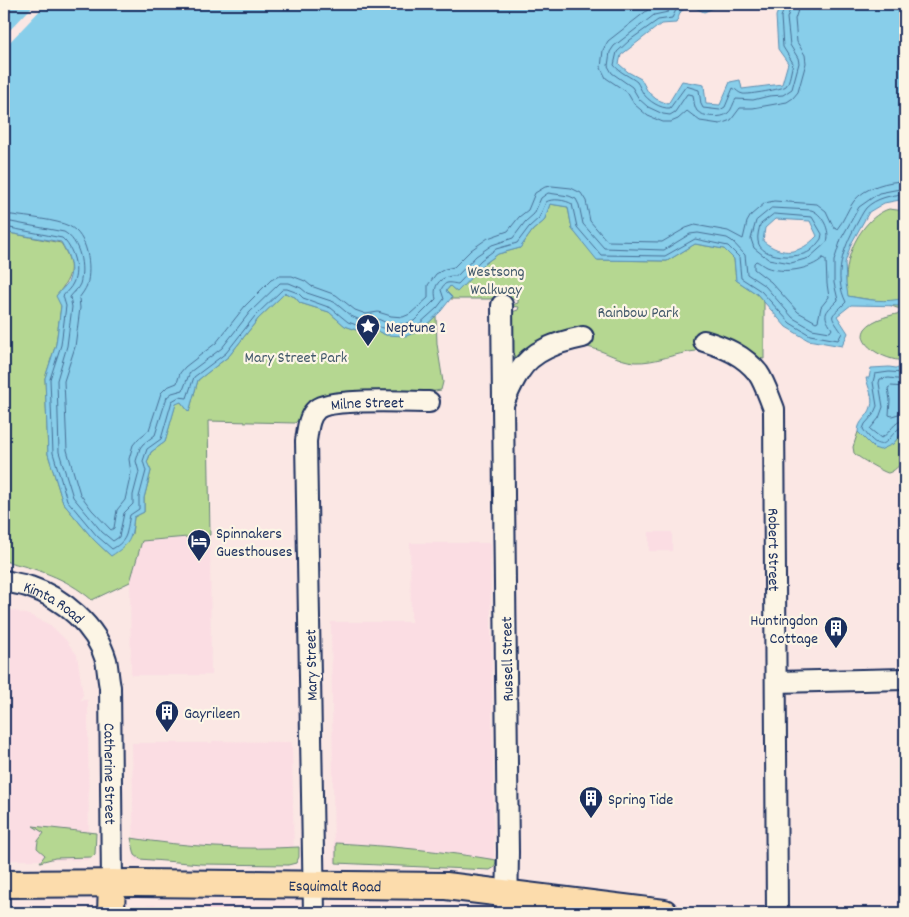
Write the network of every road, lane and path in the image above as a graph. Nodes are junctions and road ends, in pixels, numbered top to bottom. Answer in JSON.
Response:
{"nodes":[{"id":1,"x":502,"y":305,"type":"dead end"},
{"id":2,"x":583,"y":337,"type":"dead end"},
{"id":3,"x":704,"y":341,"type":"dead end"},
{"id":4,"x":428,"y":402,"type":"dead end"},
{"id":5,"x":503,"y":404,"type":"junction"},
{"id":6,"x":310,"y":417,"type":"joint"},
{"id":7,"x":4,"y":581,"type":"edge"},
{"id":8,"x":95,"y":637,"type":"joint"},
{"id":9,"x":905,"y":679,"type":"edge"},
{"id":10,"x":776,"y":682,"type":"junction"},
{"id":11,"x":112,"y":882,"type":"junction"},
{"id":12,"x":4,"y":884,"type":"edge"},
{"id":13,"x":314,"y":884,"type":"junction"},
{"id":14,"x":507,"y":904,"type":"edge"},
{"id":15,"x":618,"y":911,"type":"edge"},
{"id":16,"x":111,"y":913,"type":"edge"},
{"id":17,"x":314,"y":913,"type":"edge"},
{"id":18,"x":664,"y":913,"type":"edge"},
{"id":19,"x":777,"y":913,"type":"edge"}],
"edges":[{"from":1,"to":5,"type":"street","name":"Russell Street"},
{"from":2,"to":5,"type":"street","name":"Russell Street"},
{"from":3,"to":10,"type":"street","name":"Robert Street"},
{"from":4,"to":6,"type":"street","name":"Milne Street"},
{"from":5,"to":14,"type":"street","name":"Russell Street"},
{"from":6,"to":13,"type":"street","name":"Mary Street"},
{"from":7,"to":8,"type":"street","name":"Kimta Road"},
{"from":8,"to":11,"type":"street","name":"Catherine Street"},
{"from":9,"to":10,"type":"street"},
{"from":10,"to":19,"type":"street","name":"Robert Street"},
{"from":11,"to":12,"type":"main road","name":"Esquimalt Road"},
{"from":11,"to":13,"type":"main road","name":"Esquimalt Road"},
{"from":11,"to":16,"type":"main road","name":"Catherine Street"},
{"from":13,"to":14,"type":"main road","name":"Esquimalt Road"},
{"from":13,"to":17,"type":"street","name":"Mary Street"},
{"from":14,"to":15,"type":"main road","name":"Esquimalt Road"},
{"from":15,"to":18,"type":"main road","name":"Esquimalt Road"}]}
